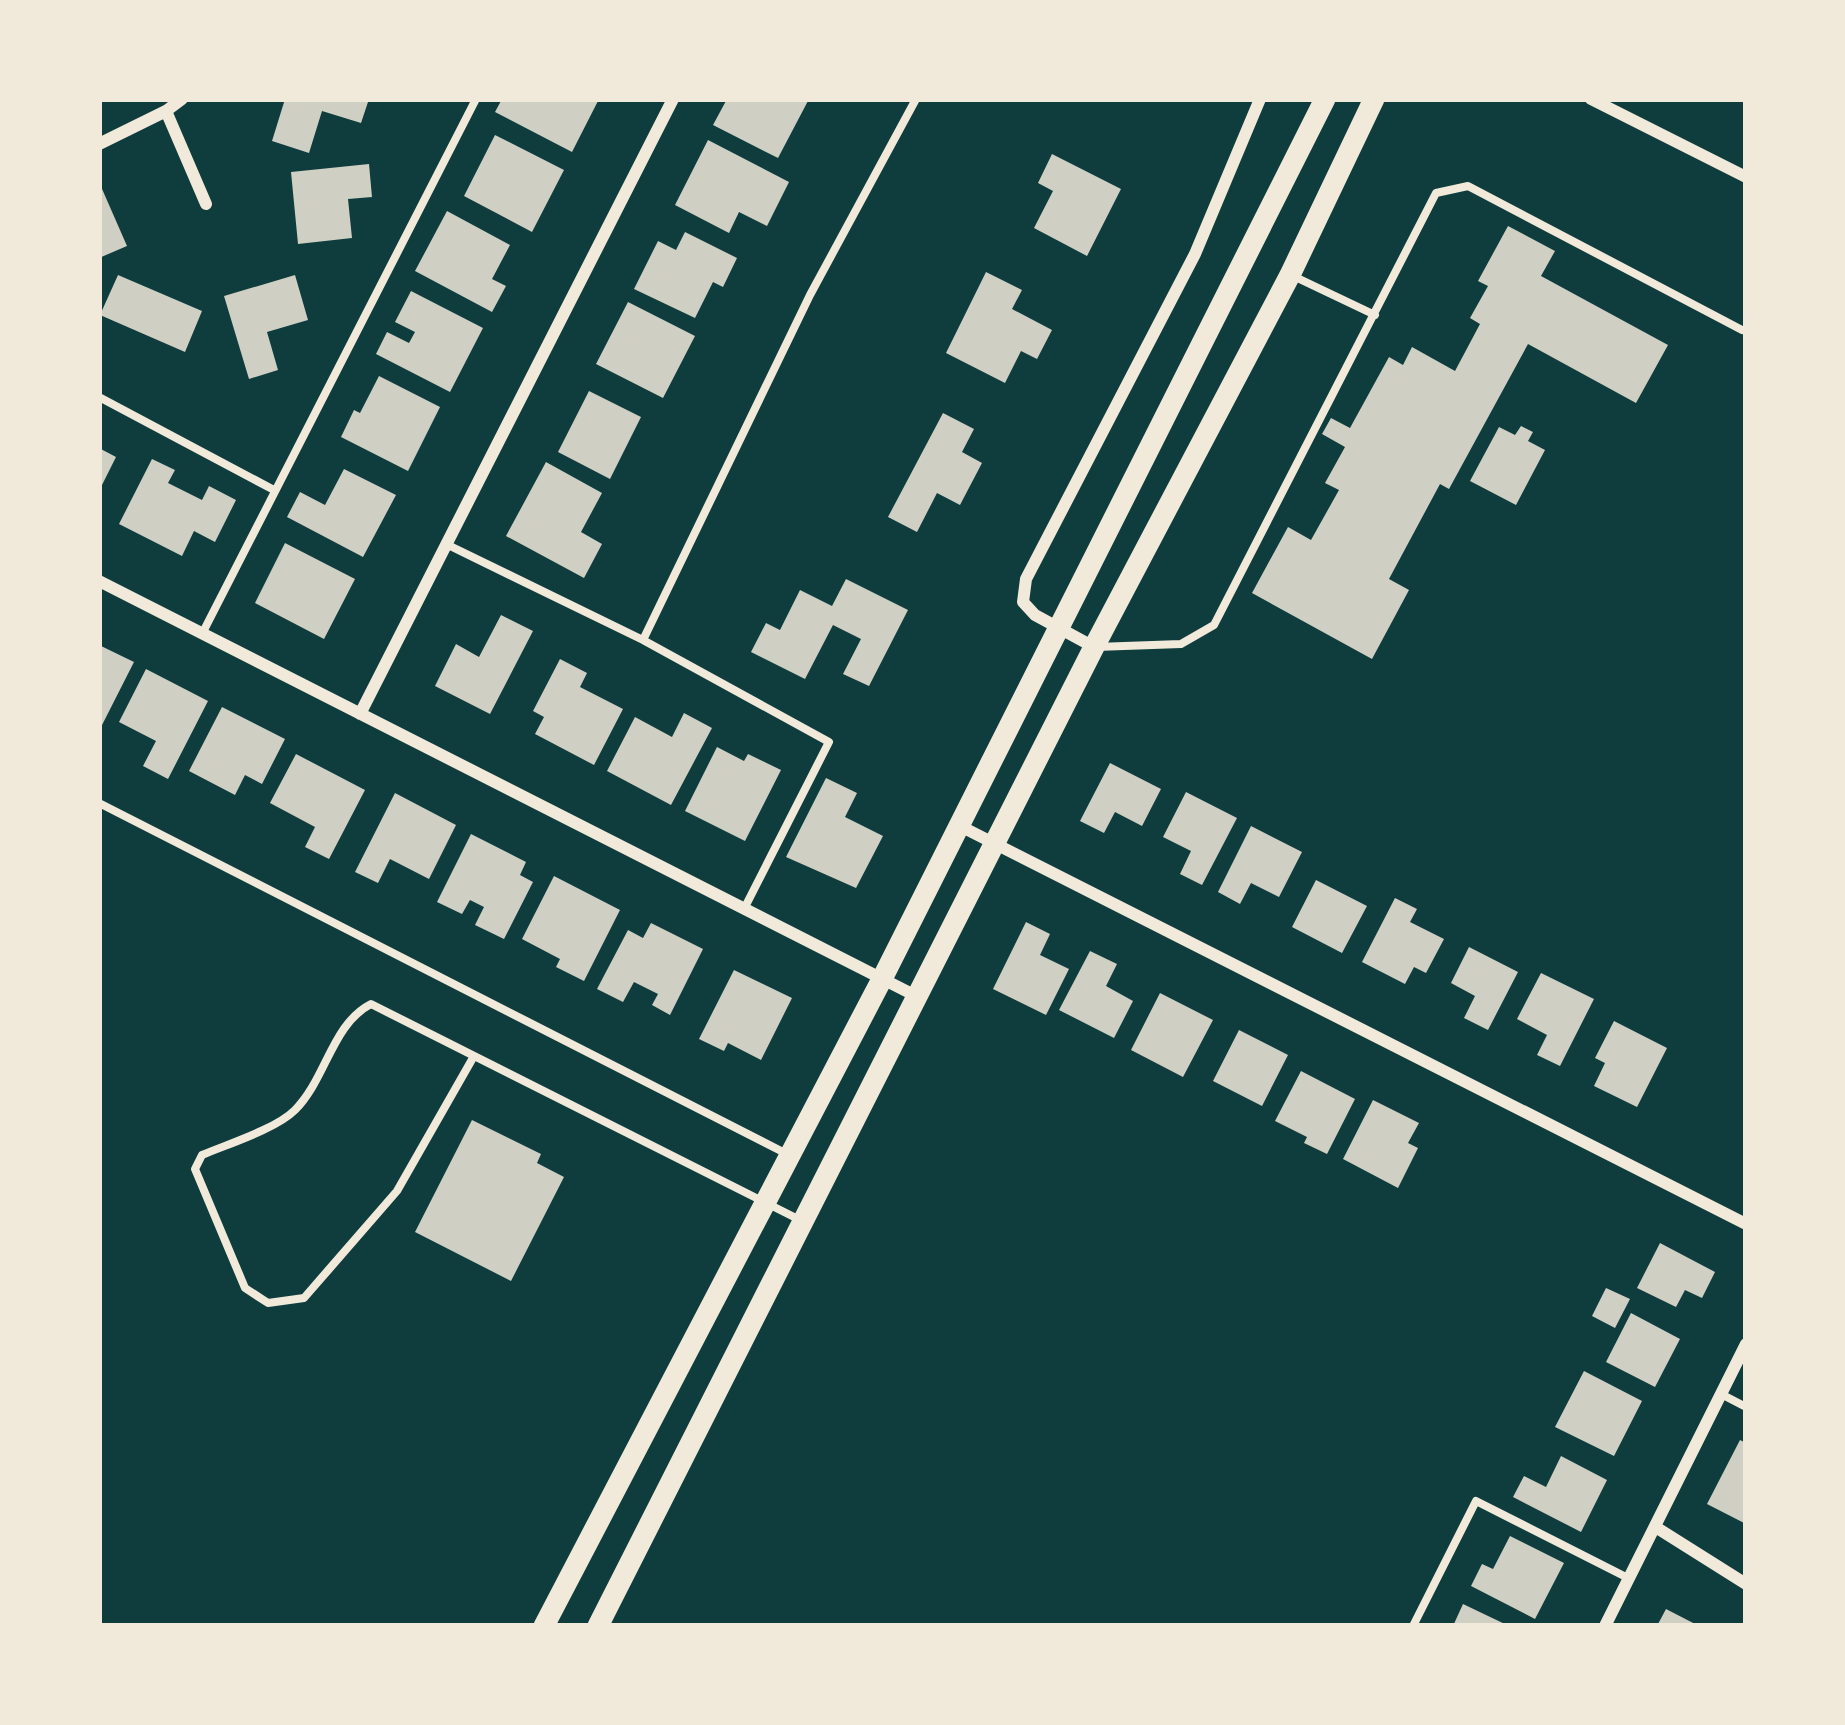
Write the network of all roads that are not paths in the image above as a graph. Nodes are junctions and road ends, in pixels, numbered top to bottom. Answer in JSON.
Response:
{"nodes":[{"id":1,"x":182,"y":99,"type":"edge"},
{"id":2,"x":476,"y":99,"type":"edge"},
{"id":3,"x":673,"y":99,"type":"edge"},
{"id":4,"x":916,"y":99,"type":"edge"},
{"id":5,"x":1260,"y":99,"type":"edge"},
{"id":6,"x":1325,"y":99,"type":"edge"},
{"id":7,"x":1374,"y":99,"type":"edge"},
{"id":8,"x":1591,"y":99,"type":"edge"},
{"id":9,"x":166,"y":111,"type":"junction"},
{"id":10,"x":99,"y":144,"type":"edge"},
{"id":11,"x":1746,"y":177,"type":"edge"},
{"id":12,"x":206,"y":203,"type":"dead end"},
{"id":13,"x":1290,"y":274,"type":"junction"},
{"id":14,"x":1375,"y":315,"type":"junction"},
{"id":15,"x":1742,"y":330,"type":"dead end"},
{"id":16,"x":99,"y":397,"type":"edge"},
{"id":17,"x":274,"y":490,"type":"junction"},
{"id":18,"x":446,"y":544,"type":"junction"},
{"id":19,"x":99,"y":580,"type":"edge"},
{"id":20,"x":1060,"y":628,"type":"junction"},
{"id":21,"x":202,"y":636,"type":"junction"},
{"id":22,"x":643,"y":640,"type":"junction"},
{"id":23,"x":1094,"y":647,"type":"junction"},
{"id":24,"x":360,"y":714,"type":"junction"},
{"id":25,"x":99,"y":802,"type":"edge"},
{"id":26,"x":960,"y":826,"type":"junction"},
{"id":27,"x":995,"y":844,"type":"junction"},
{"id":28,"x":744,"y":909,"type":"junction"},
{"id":29,"x":882,"y":979,"type":"junction"},
{"id":30,"x":918,"y":997,"type":"junction"},
{"id":31,"x":474,"y":1056,"type":"junction"},
{"id":32,"x":791,"y":1156,"type":"junction"},
{"id":33,"x":766,"y":1203,"type":"junction"},
{"id":34,"x":803,"y":1222,"type":"junction"},
{"id":35,"x":1746,"y":1224,"type":"edge"},
{"id":36,"x":1746,"y":1344,"type":"edge"},
{"id":37,"x":1721,"y":1394,"type":"junction"},
{"id":38,"x":1746,"y":1407,"type":"edge"},
{"id":39,"x":1657,"y":1528,"type":"junction"},
{"id":40,"x":1629,"y":1579,"type":"junction"},
{"id":41,"x":1746,"y":1584,"type":"edge"},
{"id":42,"x":544,"y":1626,"type":"edge"},
{"id":43,"x":598,"y":1626,"type":"edge"},
{"id":44,"x":1413,"y":1626,"type":"edge"},
{"id":45,"x":1604,"y":1626,"type":"edge"}],
"edges":[{"from":1,"to":9,"type":"street"},
{"from":2,"to":17,"type":"lane"},
{"from":3,"to":18,"type":"street"},
{"from":4,"to":22,"type":"lane"},
{"from":5,"to":20,"type":"street"},
{"from":6,"to":20,"type":"main road"},
{"from":7,"to":13,"type":"main road"},
{"from":8,"to":11,"type":"street"},
{"from":9,"to":10,"type":"street"},
{"from":9,"to":12,"type":"street"},
{"from":13,"to":14,"type":"lane"},
{"from":13,"to":23,"type":"main road"},
{"from":14,"to":15,"type":"lane"},
{"from":14,"to":23,"type":"lane"},
{"from":16,"to":17,"type":"lane"},
{"from":17,"to":21,"type":"lane"},
{"from":18,"to":22,"type":"lane"},
{"from":18,"to":24,"type":"street"},
{"from":19,"to":21,"type":"street"},
{"from":20,"to":23,"type":"street"},
{"from":20,"to":26,"type":"main road"},
{"from":21,"to":24,"type":"street"},
{"from":22,"to":28,"type":"lane"},
{"from":23,"to":27,"type":"main road"},
{"from":24,"to":28,"type":"street"},
{"from":25,"to":32,"type":"lane"},
{"from":26,"to":27,"type":"street"},
{"from":26,"to":29,"type":"main road"},
{"from":27,"to":30,"type":"main road"},
{"from":27,"to":35,"type":"street"},
{"from":28,"to":29,"type":"street"},
{"from":29,"to":30,"type":"street"},
{"from":29,"to":32,"type":"main road"},
{"from":30,"to":34,"type":"main road"},
{"from":31,"to":31,"type":"lane"},
{"from":31,"to":33,"type":"lane"},
{"from":32,"to":33,"type":"main road"},
{"from":33,"to":34,"type":"lane"},
{"from":33,"to":42,"type":"main road"},
{"from":34,"to":43,"type":"main road"},
{"from":36,"to":37,"type":"street"},
{"from":37,"to":38,"type":"lane"},
{"from":37,"to":39,"type":"street"},
{"from":39,"to":40,"type":"street"},
{"from":39,"to":41,"type":"street"},
{"from":40,"to":44,"type":"lane"},
{"from":40,"to":45,"type":"street"}]}
